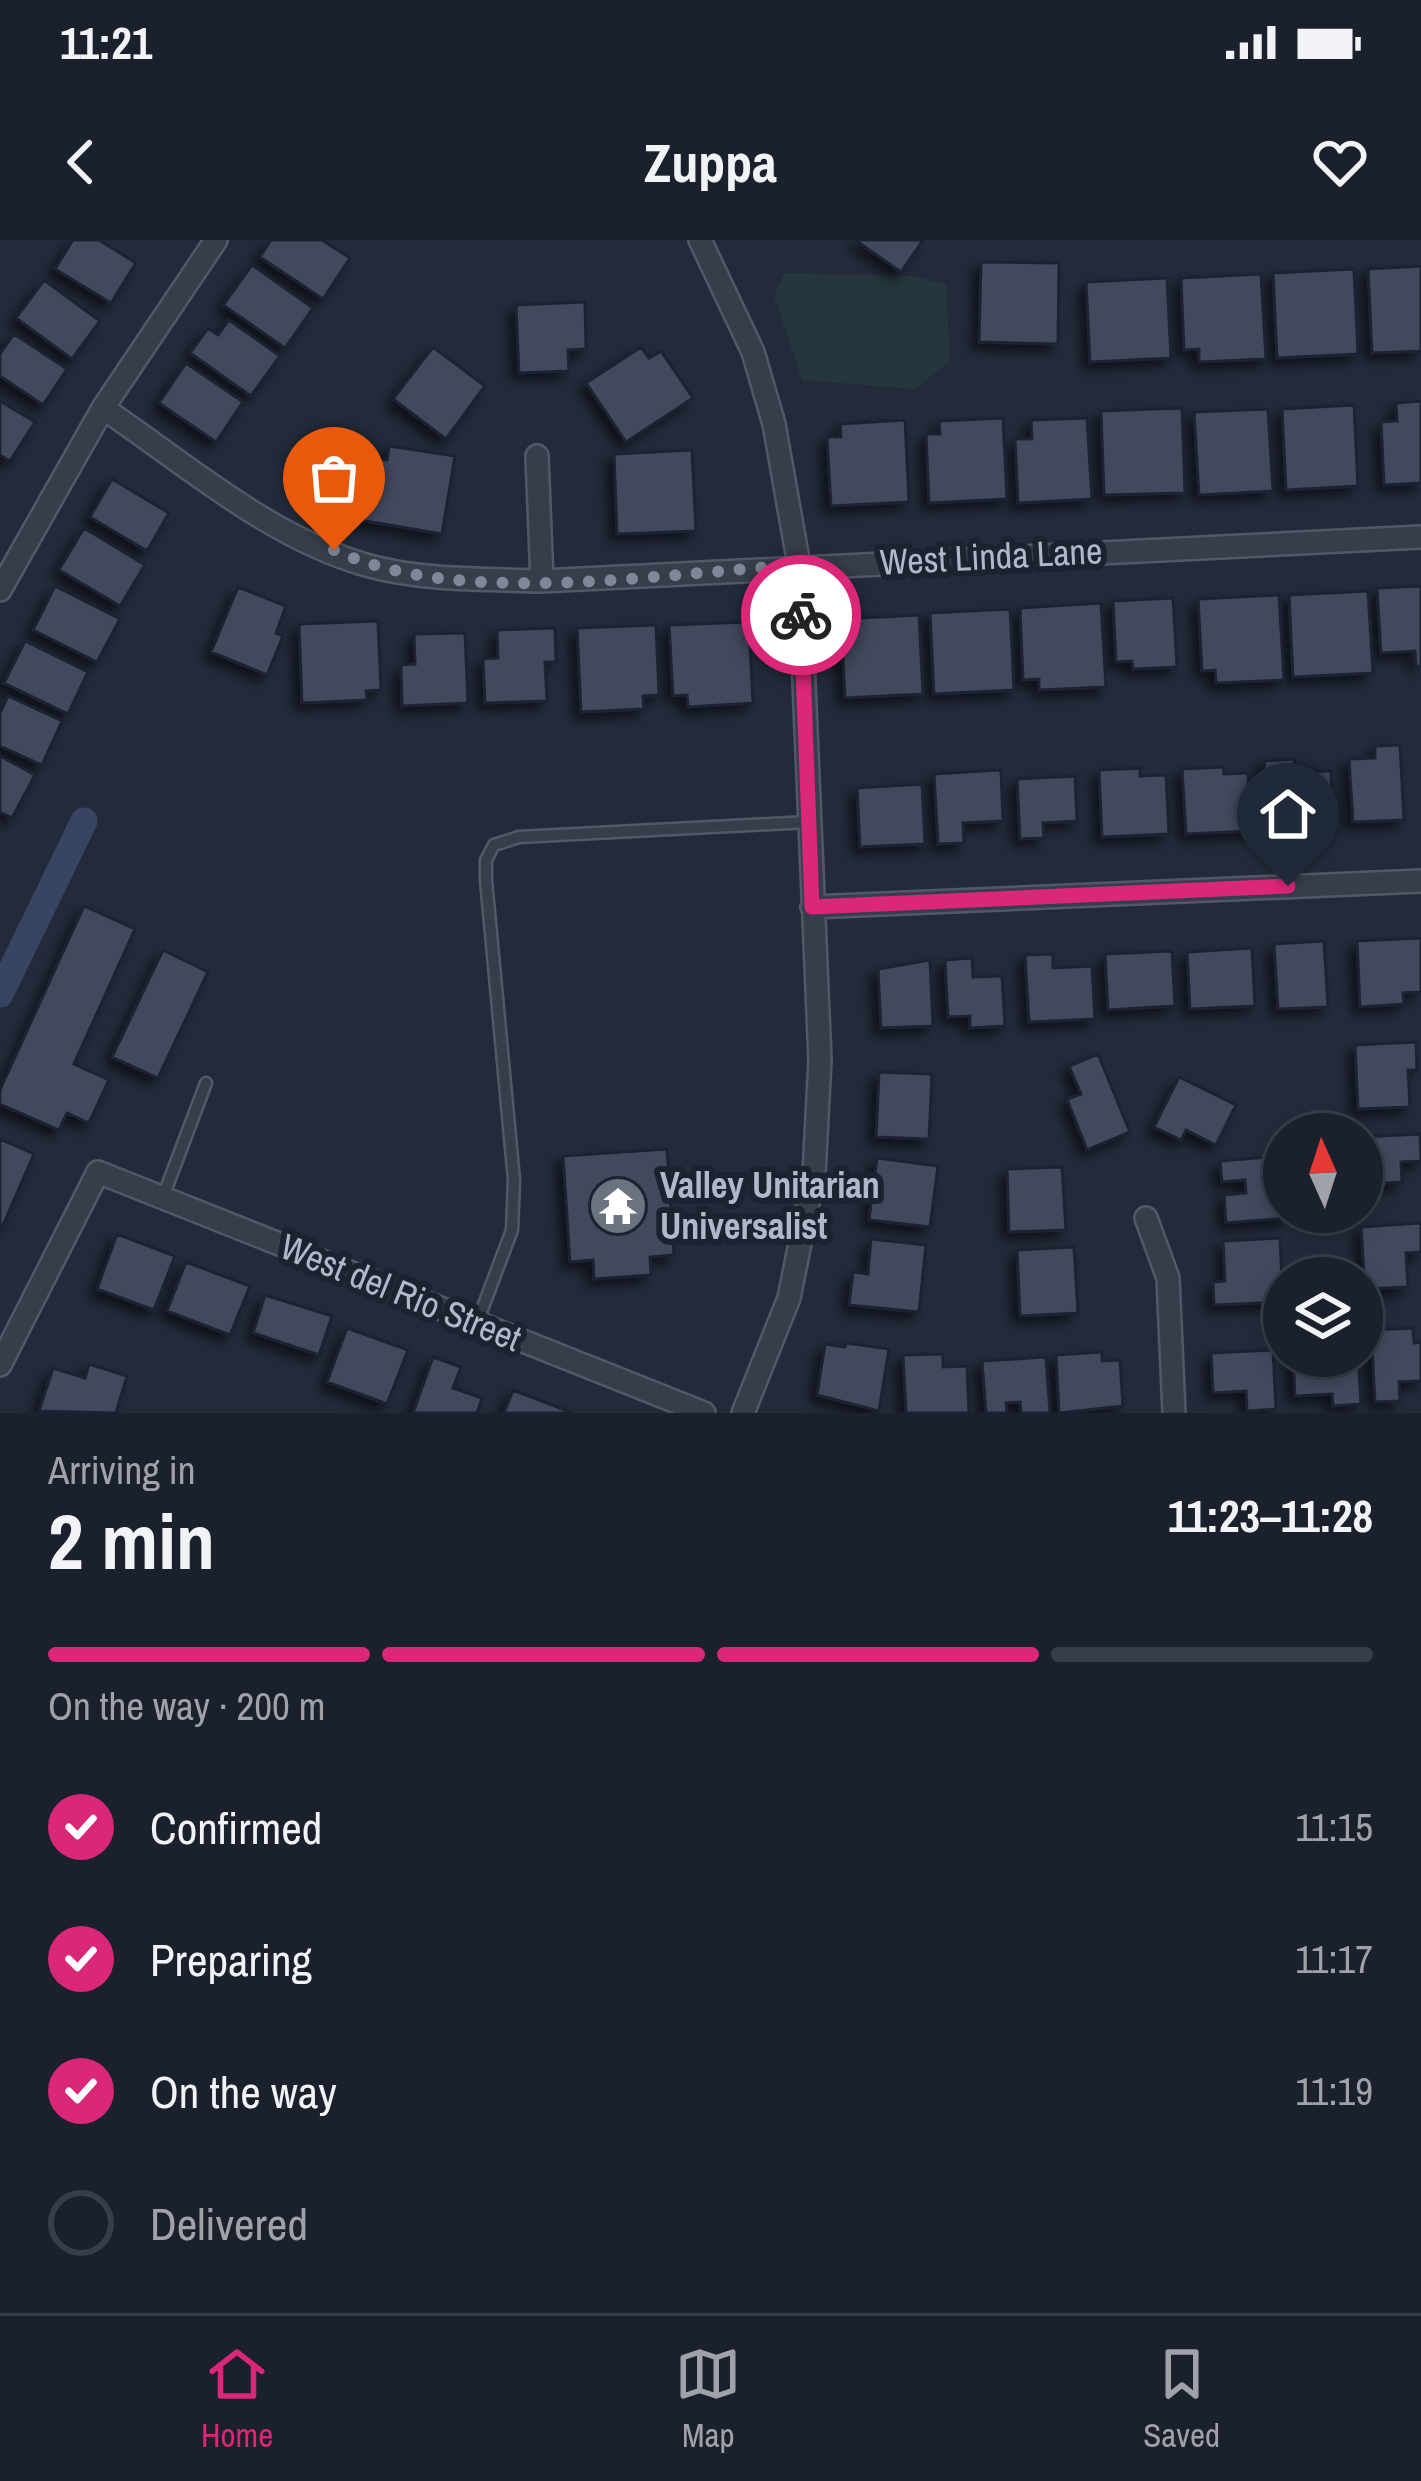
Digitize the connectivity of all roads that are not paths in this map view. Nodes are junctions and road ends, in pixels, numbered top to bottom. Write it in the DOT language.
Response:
graph roads {
  1 [pos="216,240"];
  2 [pos="700,240"];
  3 [pos="103,409"];
  4 [pos="537,456"];
  5 [pos="1421,537"];
  6 [pos="799,565"];
  7 [pos="542,580"];
  8 [pos="2,581"];
  9 [pos="808,822"];
  10 [pos="1421,881"];
  11 [pos="812,907"];
  12 [pos="206,1083"];
  13 [pos="163,1197"];
  14 [pos="1146,1218"];
  15 [pos="477,1323"];
  16 [pos="0,1365"];
  17 [pos="704,1413"];
  18 [pos="743,1413"];
  19 [pos="1174,1413"];
  1 -- 3 [label="street"];
  2 -- 6 [label="street"];
  3 -- 7 [label="street, West Linda Lane"];
  3 -- 8 [label="street"];
  4 -- 7 [label="street"];
  5 -- 6 [label="street, West Linda Lane"];
  6 -- 7 [label="street, West Linda Lane"];
  6 -- 9 [label="street"];
  9 -- 11 [label="street"];
  9 -- 15 [label="lane"];
  10 -- 11 [label="street"];
  11 -- 18 [label="street"];
  12 -- 13 [label="lane"];
  13 -- 15 [label="street, West del Rio Street"];
  13 -- 16 [label="street, West del Rio Street"];
  14 -- 19 [label="street"];
  15 -- 17 [label="street, West del Rio Street"];
}
